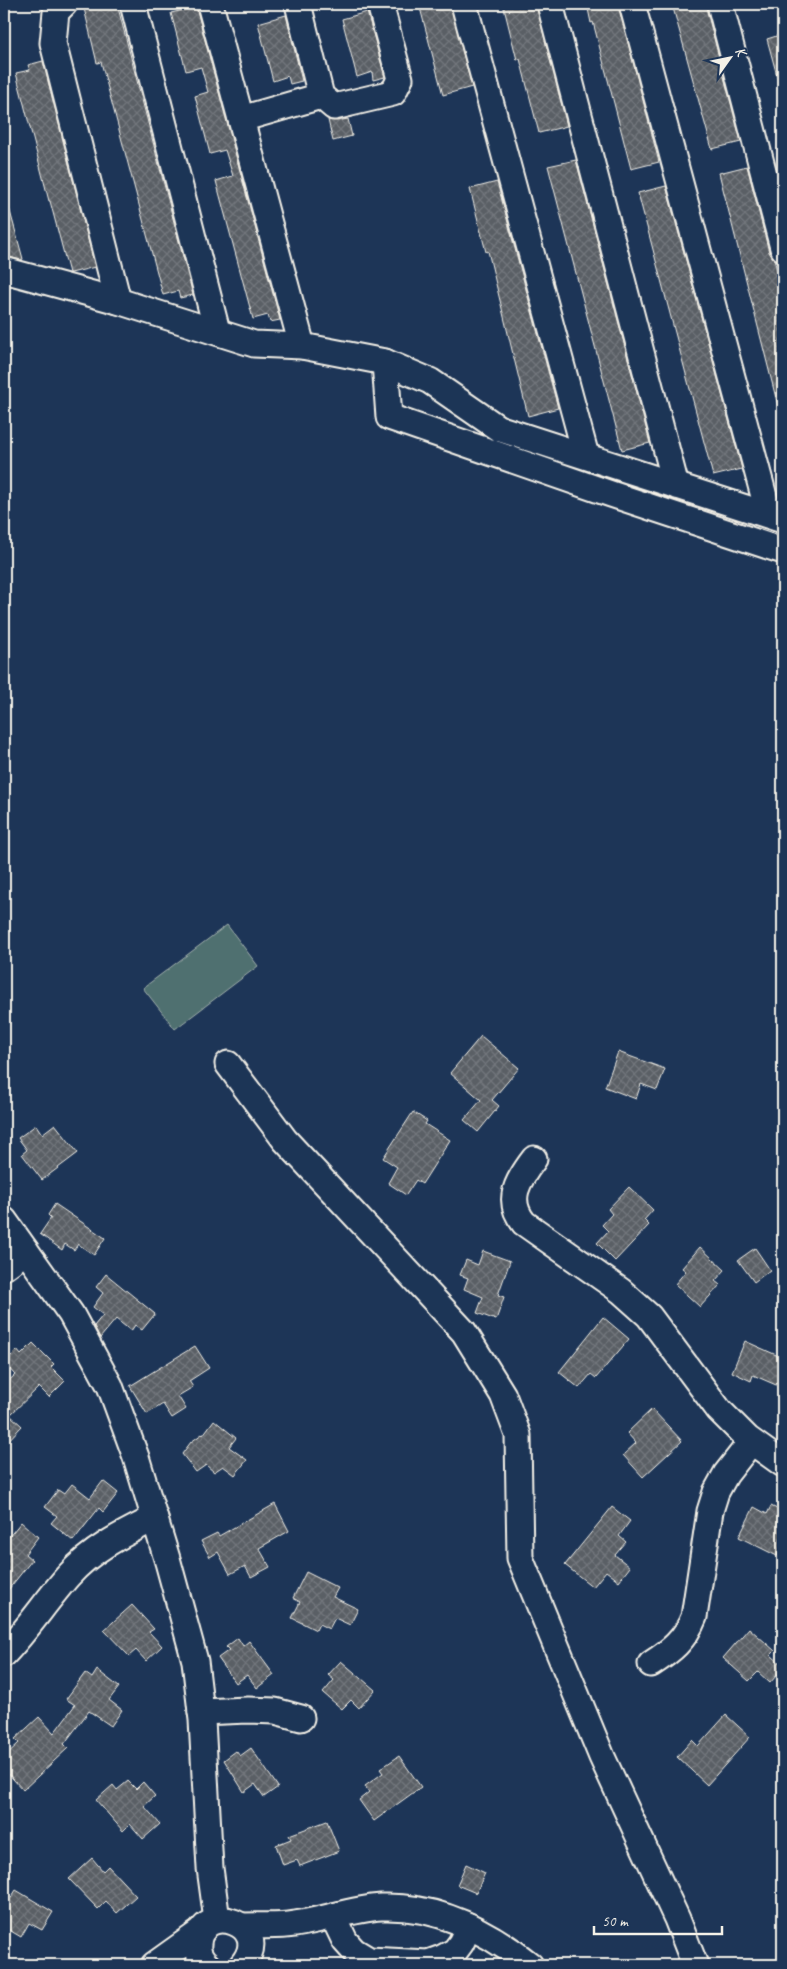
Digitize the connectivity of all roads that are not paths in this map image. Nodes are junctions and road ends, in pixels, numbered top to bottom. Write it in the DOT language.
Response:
graph roads {
  1 [pos="64,4"];
  2 [pos="133,4"];
  3 [pos="210,4"];
  4 [pos="298,4"];
  5 [pos="380,4"];
  6 [pos="464,4"];
  7 [pos="550,4"];
  8 [pos="632,4"];
  9 [pos="720,4"];
  10 [pos="320,96"];
  11 [pos="241,119"];
  12 [pos="783,248"];
  13 [pos="4,270"];
  14 [pos="118,302"];
  15 [pos="217,331"];
  16 [pos="302,346"];
  17 [pos="385,362"];
  18 [pos="586,456"];
  19 [pos="676,486"];
  20 [pos="776,518"];
  21 [pos="783,551"];
  22 [pos="228,1064"];
  23 [pos="534,1159"];
  24 [pos="4,1220"];
  25 [pos="26,1251"];
  26 [pos="4,1267"];
  27 [pos="751,1442"];
  28 [pos="783,1464"];
  29 [pos="155,1518"];
  30 [pos="4,1654"];
  31 [pos="651,1664"];
  32 [pos="202,1712"];
  33 [pos="301,1718"];
  34 [pos="333,1916"];
  35 [pos="210,1925"];
  36 [pos="294,1925"];
  37 [pos="242,1926"];
  38 [pos="470,1926"];
  39 [pos="246,1957"];
  40 [pos="154,1965"];
  41 [pos="206,1965"];
  42 [pos="530,1965"];
  43 [pos="695,1965"];
  1 -- 14 [label="street"];
  2 -- 15 [label="street"];
  3 -- 11 [label="street"];
  4 -- 10 [label="street"];
  5 -- 10 [label="street"];
  6 -- 18 [label="street"];
  7 -- 19 [label="street"];
  8 -- 20 [label="street"];
  9 -- 12 [label="street"];
  10 -- 11 [label="street"];
  11 -- 16 [label="street"];
  13 -- 14 [label="street"];
  14 -- 15 [label="street"];
  15 -- 16 [label="street"];
  16 -- 17 [label="street"];
  17 -- 18 [label="street"];
  17 -- 21 [label="street"];
  18 -- 19 [label="street"];
  19 -- 20 [label="street"];
  22 -- 43 [label="street"];
  23 -- 27 [label="street"];
  24 -- 25 [label="street"];
  25 -- 26 [label="street"];
  25 -- 29 [label="street"];
  27 -- 28 [label="street"];
  27 -- 31 [label="street"];
  29 -- 30 [label="street"];
  29 -- 32 [label="street"];
  32 -- 33 [label="street"];
  32 -- 35 [label="street"];
  34 -- 36 [label="street"];
  34 -- 38 [label="street"];
  34 -- 38 [label="street"];
  35 -- 37 [label="street"];
  35 -- 40 [label="street"];
  35 -- 41 [label="street"];
  36 -- 37 [label="street"];
  36 -- 39 [label="street"];
  37 -- 39 [label="street"];
  38 -- 42 [label="street"];
}
